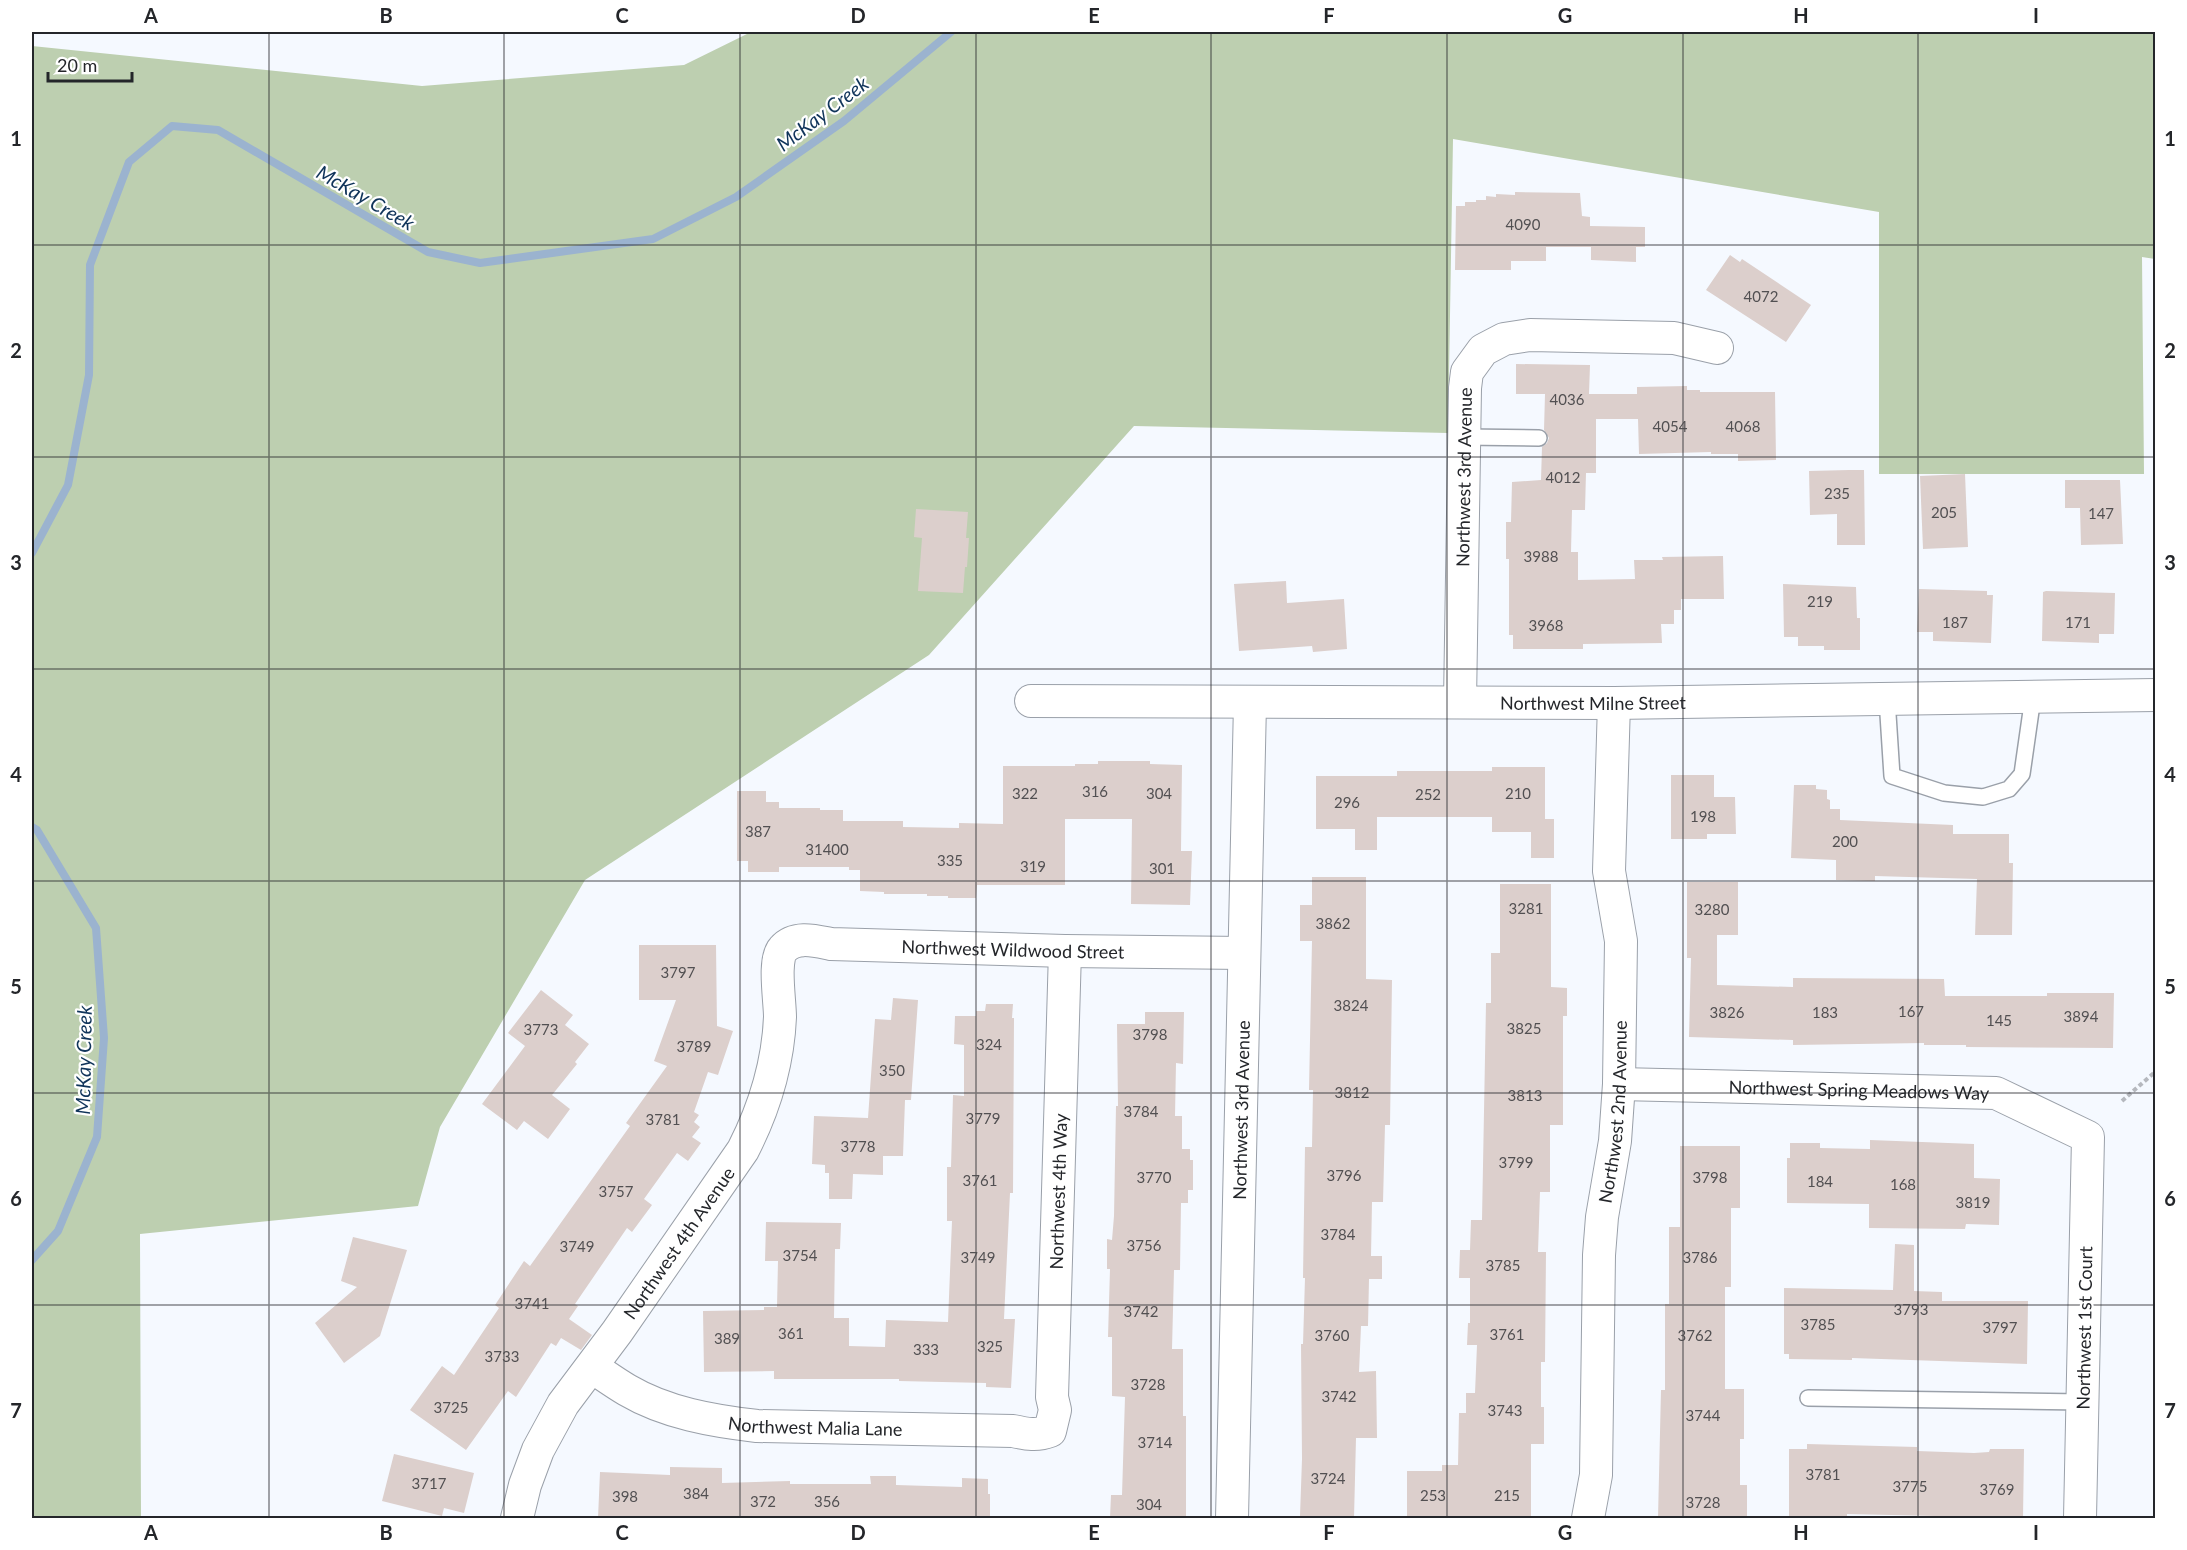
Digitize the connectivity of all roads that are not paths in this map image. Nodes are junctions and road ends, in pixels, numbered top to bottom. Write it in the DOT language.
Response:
graph roads {
  1 [pos="1717,348"];
  2 [pos="1464,437"];
  3 [pos="1539,438"];
  4 [pos="2156,695"];
  5 [pos="2033,697"];
  6 [pos="1887,699"];
  7 [pos="1030,701"];
  8 [pos="1460,702"];
  9 [pos="1250,703"];
  10 [pos="1614,703"];
  11 [pos="784,948"];
  12 [pos="1065,951"];
  13 [pos="1244,953"];
  14 [pos="1619,1084"];
  15 [pos="2088,1137"];
  16 [pos="592,1367"];
  17 [pos="1808,1398"];
  18 [pos="2082,1402"];
  19 [pos="1050,1431"];
  20 [pos="518,1518"];
  21 [pos="1233,1518"];
  22 [pos="1588,1518"];
  23 [pos="2080,1518"];
  1 -- 2 [label="street, Northwest 3rd Avenue"];
  2 -- 3 [label="lane"];
  2 -- 8 [label="street, Northwest 3rd Avenue"];
  4 -- 5 [label="street, Northwest Milne Street"];
  5 -- 6 [label="street, Northwest Milne Street"];
  5 -- 6 [label="lane"];
  6 -- 10 [label="street, Northwest Milne Street"];
  7 -- 9 [label="street, Northwest Milne Street"];
  8 -- 9 [label="street, Northwest Milne Street"];
  8 -- 10 [label="street, Northwest Milne Street"];
  9 -- 13 [label="street, Northwest 3rd Avenue"];
  10 -- 14 [label="street, Northwest 2nd Avenue"];
  11 -- 12 [label="street, Northwest Wildwood Street"];
  11 -- 16 [label="street, Northwest 4th Avenue"];
  12 -- 13 [label="street, Northwest Wildwood Street"];
  12 -- 19 [label="street, Northwest 4th Way"];
  13 -- 21 [label="street, Northwest 3rd Avenue"];
  14 -- 15 [label="street, Northwest Spring Meadows Way"];
  14 -- 22 [label="street, Northwest 2nd Avenue"];
  15 -- 18 [label="street, Northwest 1st Court"];
  16 -- 19 [label="street, Northwest Malia Lane"];
  16 -- 20 [label="street, Northwest 4th Avenue"];
  17 -- 18 [label="lane"];
  18 -- 23 [label="street, Northwest 1st Court"];
}
